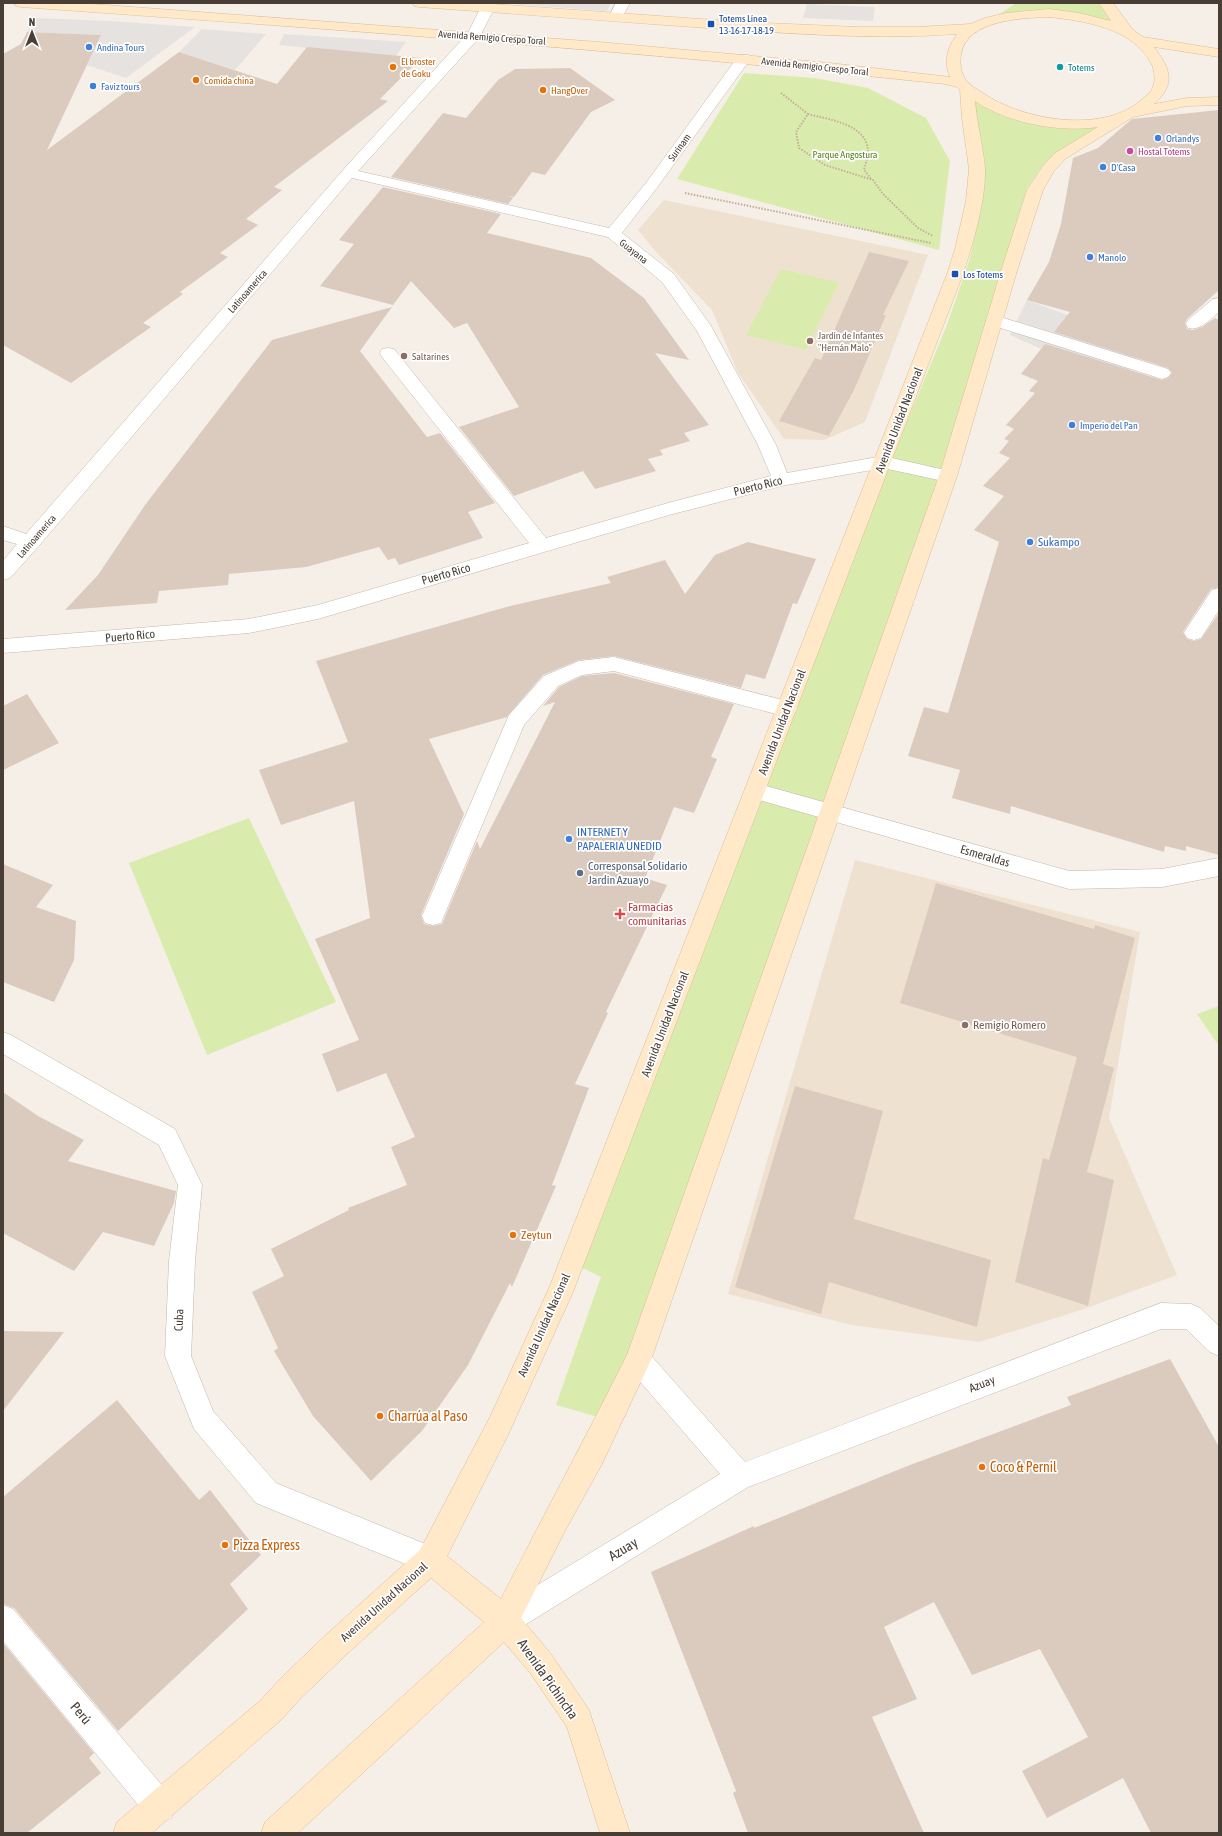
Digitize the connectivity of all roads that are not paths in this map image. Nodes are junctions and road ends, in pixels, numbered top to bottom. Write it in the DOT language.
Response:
graph roads {
  1 [pos="21,3"];
  2 [pos="426,3"];
  3 [pos="623,3"];
  4 [pos="1020,3"];
  5 [pos="1106,3"];
  6 [pos="488,7"];
  7 [pos="616,16"];
  8 [pos="996,19"];
  9 [pos="975,28"];
  10 [pos="474,35"];
  11 [pos="1133,37"];
  12 [pos="1219,53"];
  13 [pos="744,58"];
  14 [pos="964,86"];
  15 [pos="1219,100"];
  16 [pos="1132,113"];
  17 [pos="348,173"];
  18 [pos="613,234"];
  19 [pos="1219,302"];
  20 [pos="994,320"];
  21 [pos="1194,324"];
  22 [pos="388,353"];
  23 [pos="1162,373"];
  24 [pos="883,462"];
  25 [pos="948,476"];
  26 [pos="781,480"];
  27 [pos="3,533"];
  28 [pos="31,542"];
  29 [pos="542,546"];
  30 [pos="3,574"];
  31 [pos="1219,594"];
  32 [pos="1194,633"];
  33 [pos="3,646"];
  34 [pos="787,709"];
  35 [pos="756,791"];
  36 [pos="831,812"];
  37 [pos="1219,867"];
  38 [pos="433,916"];
  39 [pos="3,1042"];
  40 [pos="1219,1343"];
  41 [pos="638,1360"];
  42 [pos="740,1477"];
  43 [pos="430,1560"];
  44 [pos="3,1619"];
  45 [pos="505,1620"];
  46 [pos="160,1807"];
  47 [pos="128,1833"];
  48 [pos="276,1833"];
  49 [pos="615,1833"];
  1 -- 10 [label="main road, Avenida Remigio Crespo Toral"];
  2 -- 6 [label="main road"];
  3 -- 7 [label="street"];
  4 -- 8 [label="main road"];
  5 -- 11 [label="main road"];
  6 -- 7 [label="main road"];
  6 -- 10 [label="street, Latinoamerica"];
  7 -- 9 [label="main road"];
  8 -- 9 [label="main road"];
  8 -- 11 [label="main road"];
  9 -- 14 [label="main road"];
  10 -- 13 [label="main road, Avenida Remigio Crespo Toral"];
  10 -- 17 [label="street, Latinoamerica"];
  11 -- 12 [label="main road"];
  11 -- 16 [label="main road"];
  13 -- 14 [label="main road, Avenida Remigio Crespo Toral"];
  13 -- 18 [label="street, Surinam"];
  14 -- 16 [label="main road"];
  14 -- 24 [label="main road, Avenida Unidad Nacional"];
  15 -- 16 [label="main road"];
  16 -- 20 [label="main road"];
  17 -- 18 [label="street, Guayana"];
  17 -- 28 [label="street, Latinoamerica"];
  18 -- 26 [label="street, Guayana"];
  19 -- 21 [label="street"];
  20 -- 23 [label="street"];
  20 -- 25 [label="main road"];
  22 -- 29 [label="street"];
  24 -- 25 [label="street"];
  24 -- 26 [label="street, Puerto Rico"];
  24 -- 34 [label="main road, Avenida Unidad Nacional"];
  25 -- 36 [label="main road"];
  26 -- 29 [label="street, Puerto Rico"];
  27 -- 28 [label="street"];
  28 -- 30 [label="street, Latinoamerica"];
  29 -- 33 [label="street, Puerto Rico"];
  31 -- 32 [label="street"];
  34 -- 35 [label="main road, Avenida Unidad Nacional"];
  34 -- 38 [label="street"];
  35 -- 36 [label="street, Esmeraldas"];
  35 -- 43 [label="main road, Avenida Unidad Nacional"];
  36 -- 37 [label="street, Esmeraldas"];
  36 -- 41 [label="main road"];
  39 -- 43 [label="street, Cuba"];
  40 -- 42 [label="street, Azuay"];
  41 -- 42 [label="street"];
  41 -- 45 [label="main road"];
  42 -- 45 [label="street, Azuay"];
  43 -- 45 [label="main road, Avenida Pichincha"];
  43 -- 46 [label="main road, Avenida Unidad Nacional"];
  44 -- 46 [label="street, Perú"];
  45 -- 48 [label="main road"];
  45 -- 49 [label="main road, Avenida Pichincha"];
  46 -- 47 [label="main road, Avenida Unidad Nacional"];
}
